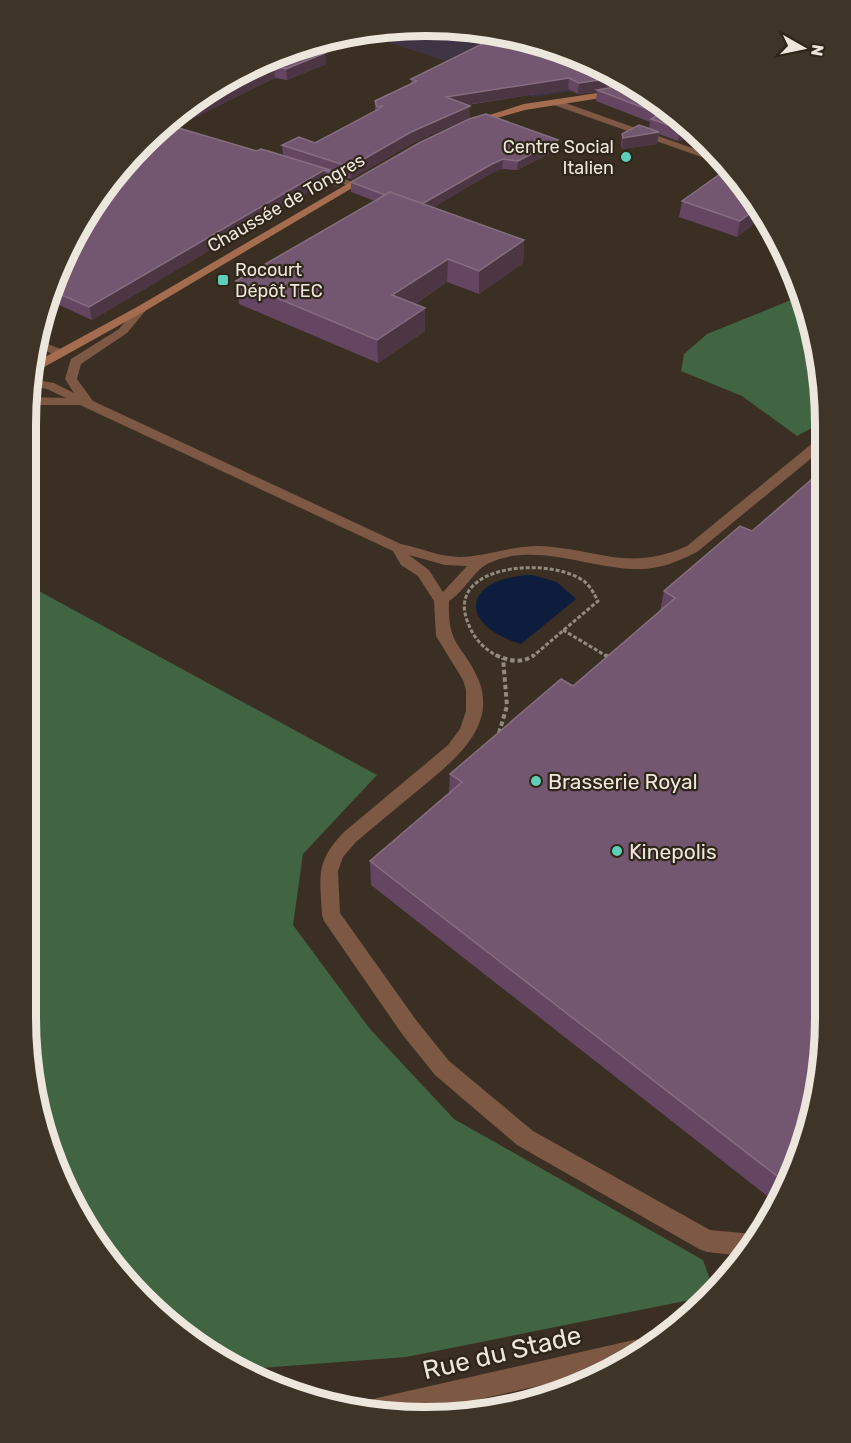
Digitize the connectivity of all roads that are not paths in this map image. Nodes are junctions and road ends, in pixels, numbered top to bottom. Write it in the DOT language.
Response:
graph roads {
  1 [pos="626,92"];
  2 [pos="554,102"];
  3 [pos="455,129"];
  4 [pos="707,156"];
  5 [pos="380,169"];
  6 [pos="311,171"];
  7 [pos="353,184"];
  8 [pos="141,309"];
  9 [pos="44,347"];
  10 [pos="58,353"];
  11 [pos="41,363"];
  12 [pos="38,384"];
  13 [pos="37,401"];
  14 [pos="90,405"];
  15 [pos="815,448"];
  16 [pos="398,548"];
  17 [pos="483,560"];
  18 [pos="442,599"];
  19 [pos="742,1244"];
  20 [pos="620,1355"];
  21 [pos="396,1406"];
  1 -- 2 [label="main road"];
  2 -- 3 [label="main road"];
  2 -- 4 [label="street"];
  5 -- 7 [label="main road, Chaussée de Tongres"];
  6 -- 7 [label="street"];
  7 -- 8 [label="main road, Chaussée de Tongres"];
  8 -- 10 [label="main road, Chaussée de Tongres"];
  8 -- 14 [label="street"];
  9 -- 10 [label="street"];
  10 -- 11 [label="main road, Chaussée de Tongres"];
  12 -- 14 [label="street"];
  13 -- 14 [label="street"];
  14 -- 16 [label="street"];
  15 -- 17 [label="street"];
  16 -- 17 [label="street"];
  16 -- 18 [label="street"];
  17 -- 18 [label="street"];
  18 -- 19 [label="street"];
  20 -- 21 [label="street, Rue du Stade"];
}
